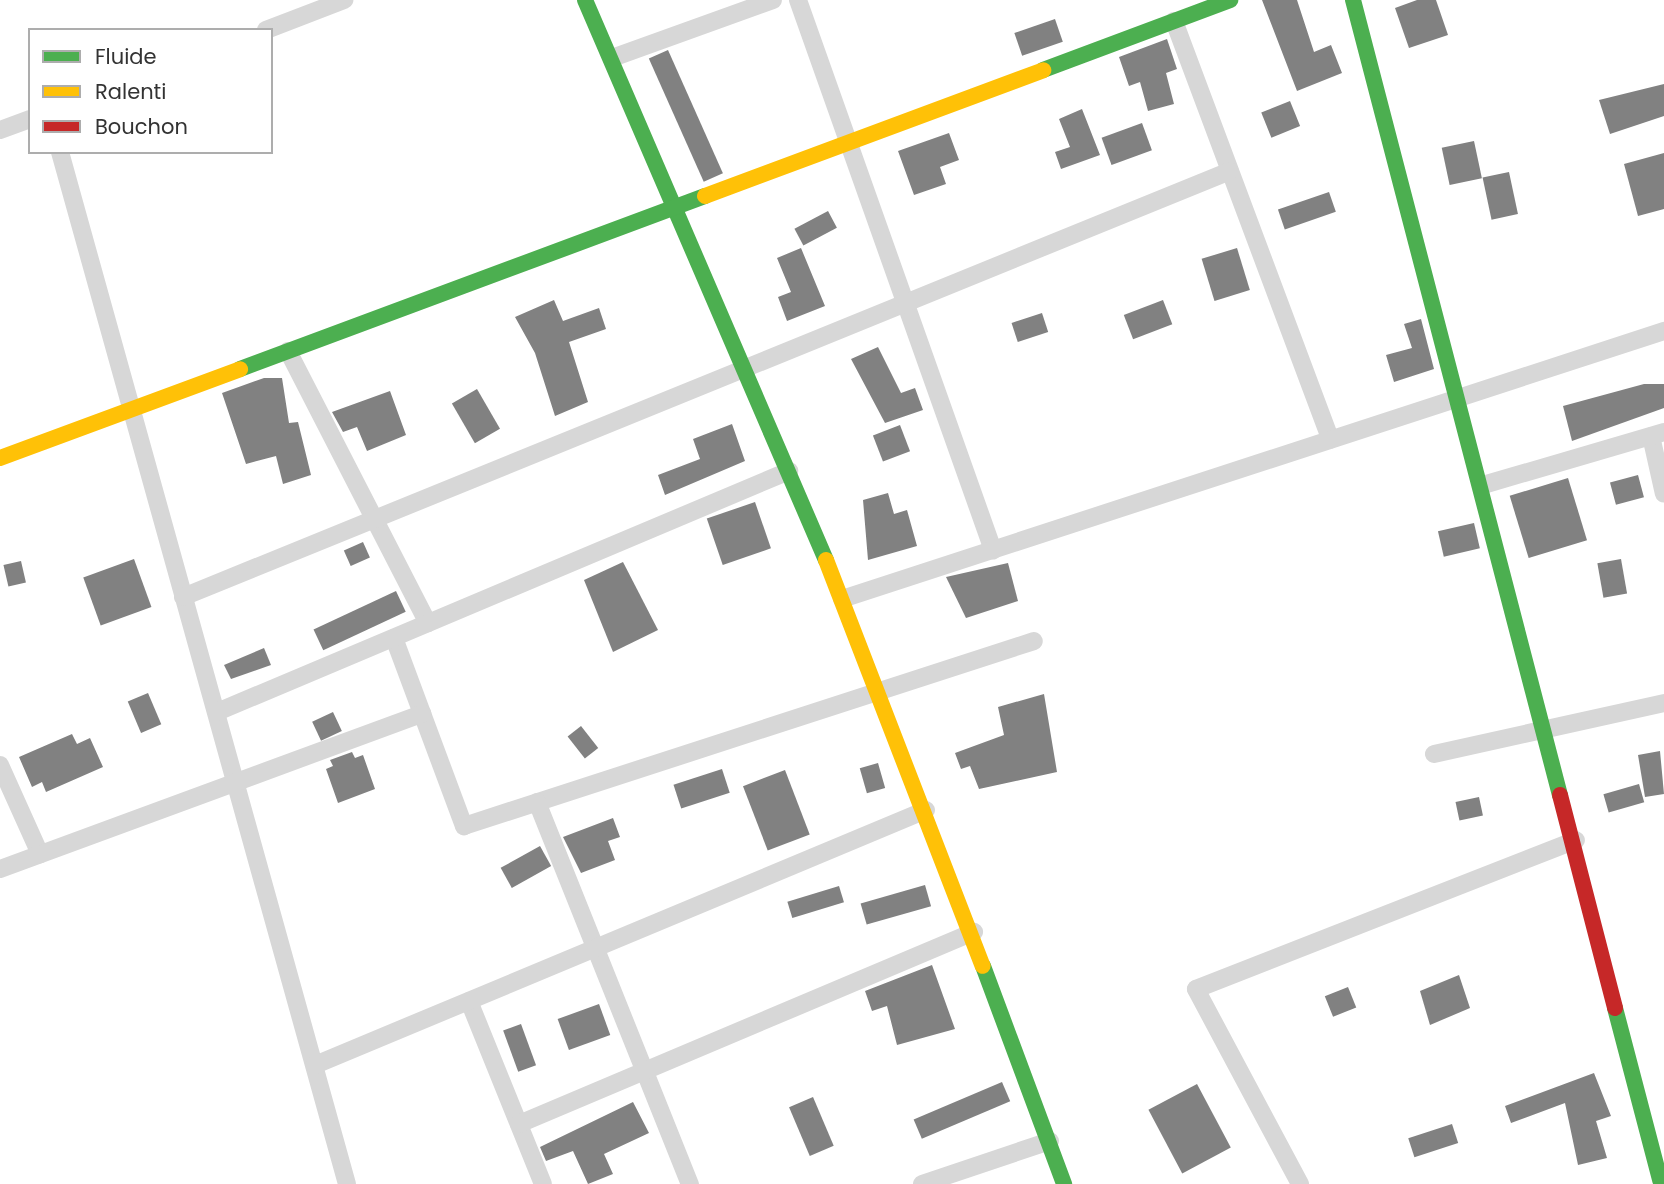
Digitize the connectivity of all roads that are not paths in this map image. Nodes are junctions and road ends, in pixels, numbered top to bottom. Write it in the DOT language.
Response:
graph roads {
  1 [pos="344,0"];
  2 [pos="585,0"];
  3 [pos="773,0"];
  4 [pos="798,0"];
  5 [pos="1230,0"];
  6 [pos="1353,0"];
  7 [pos="1174,21"];
  8 [pos="271,28"];
  9 [pos="612,58"];
  10 [pos="28,121"];
  11 [pos="0,130"];
  12 [pos="849,143"];
  13 [pos="61,154"];
  14 [pos="1230,171"];
  15 [pos="679,207"];
  16 [pos="906,303"];
  17 [pos="1664,331"];
  18 [pos="288,351"];
  19 [pos="746,368"];
  20 [pos="1460,398"];
  21 [pos="126,407"];
  22 [pos="1657,434"];
  23 [pos="1331,440"];
  24 [pos="0,458"];
  25 [pos="789,471"];
  26 [pos="1483,485"];
  27 [pos="1664,494"];
  28 [pos="375,520"];
  29 [pos="993,550"];
  30 [pos="183,597"];
  31 [pos="842,599"];
  32 [pos="428,623"];
  33 [pos="394,638"];
  34 [pos="1034,641"];
  35 [pos="881,691"];
  36 [pos="1664,703"];
  37 [pos="217,712"];
  38 [pos="422,714"];
  39 [pos="1546,729"];
  40 [pos="1434,754"];
  41 [pos="0,765"];
  42 [pos="238,781"];
  43 [pos="537,802"];
  44 [pos="926,810"];
  45 [pos="1576,841"];
  46 [pos="40,854"];
  47 [pos="0,869"];
  48 [pos="974,932"];
  49 [pos="593,949"];
  50 [pos="469,1001"];
  51 [pos="315,1065"];
  52 [pos="644,1073"];
  53 [pos="519,1124"];
  54 [pos="1049,1141"];
  55 [pos="1657,1181"];
  56 [pos="347,1184"];
  57 [pos="543,1184"];
  58 [pos="690,1184"];
  59 [pos="922,1184"];
  60 [pos="1064,1184"];
  61 [pos="1300,1184"];
  1 -- 8 [label="street"];
  2 -- 9 [label="street"];
  3 -- 9 [label="street"];
  4 -- 12 [label="street"];
  5 -- 7 [label="street"];
  6 -- 20 [label="street"];
  7 -- 12 [label="street"];
  7 -- 14 [label="street"];
  9 -- 15 [label="street"];
  10 -- 11 [label="street"];
  12 -- 15 [label="street"];
  12 -- 16 [label="street"];
  13 -- 21 [label="street"];
  14 -- 16 [label="street"];
  14 -- 23 [label="street"];
  15 -- 18 [label="street"];
  15 -- 19 [label="street"];
  16 -- 19 [label="street"];
  16 -- 29 [label="street"];
  17 -- 20 [label="street"];
  18 -- 21 [label="street"];
  18 -- 28 [label="street"];
  19 -- 25 [label="street"];
  19 -- 28 [label="street"];
  20 -- 23 [label="street"];
  20 -- 26 [label="street"];
  21 -- 24 [label="street"];
  21 -- 30 [label="street"];
  22 -- 26 [label="street"];
  22 -- 27 [label="street"];
  23 -- 29 [label="street"];
  25 -- 31 [label="street"];
  25 -- 32 [label="street"];
  26 -- 39 [label="street"];
  28 -- 30 [label="street"];
  28 -- 32 [label="street"];
  29 -- 31 [label="street"];
  30 -- 37 [label="street"];
  31 -- 35 [label="street"];
  32 -- 33 [label="street"];
  33 -- 37 [label="street"];
  33 -- 38 [label="street"];
  34 -- 35 [label="street"];
  35 -- 43 [label="street"];
  35 -- 44 [label="street"];
  36 -- 39 [label="street"];
  37 -- 42 [label="street"];
  38 -- 42 [label="street"];
  38 -- 43 [label="street"];
  39 -- 40 [label="street"];
  39 -- 45 [label="street"];
  41 -- 46 [label="street"];
  42 -- 46 [label="street"];
  42 -- 51 [label="street"];
  43 -- 49 [label="street"];
  44 -- 48 [label="street"];
  44 -- 49 [label="street"];
  45 -- 55 [label="street"];
  45 -- 61 [label="street"];
  46 -- 47 [label="street"];
  48 -- 52 [label="street"];
  48 -- 54 [label="street"];
  49 -- 50 [label="street"];
  49 -- 52 [label="street"];
  50 -- 51 [label="street"];
  50 -- 53 [label="street"];
  51 -- 56 [label="street"];
  52 -- 53 [label="street"];
  52 -- 58 [label="street"];
  53 -- 57 [label="street"];
  54 -- 59 [label="street"];
  54 -- 60 [label="street"];
}
